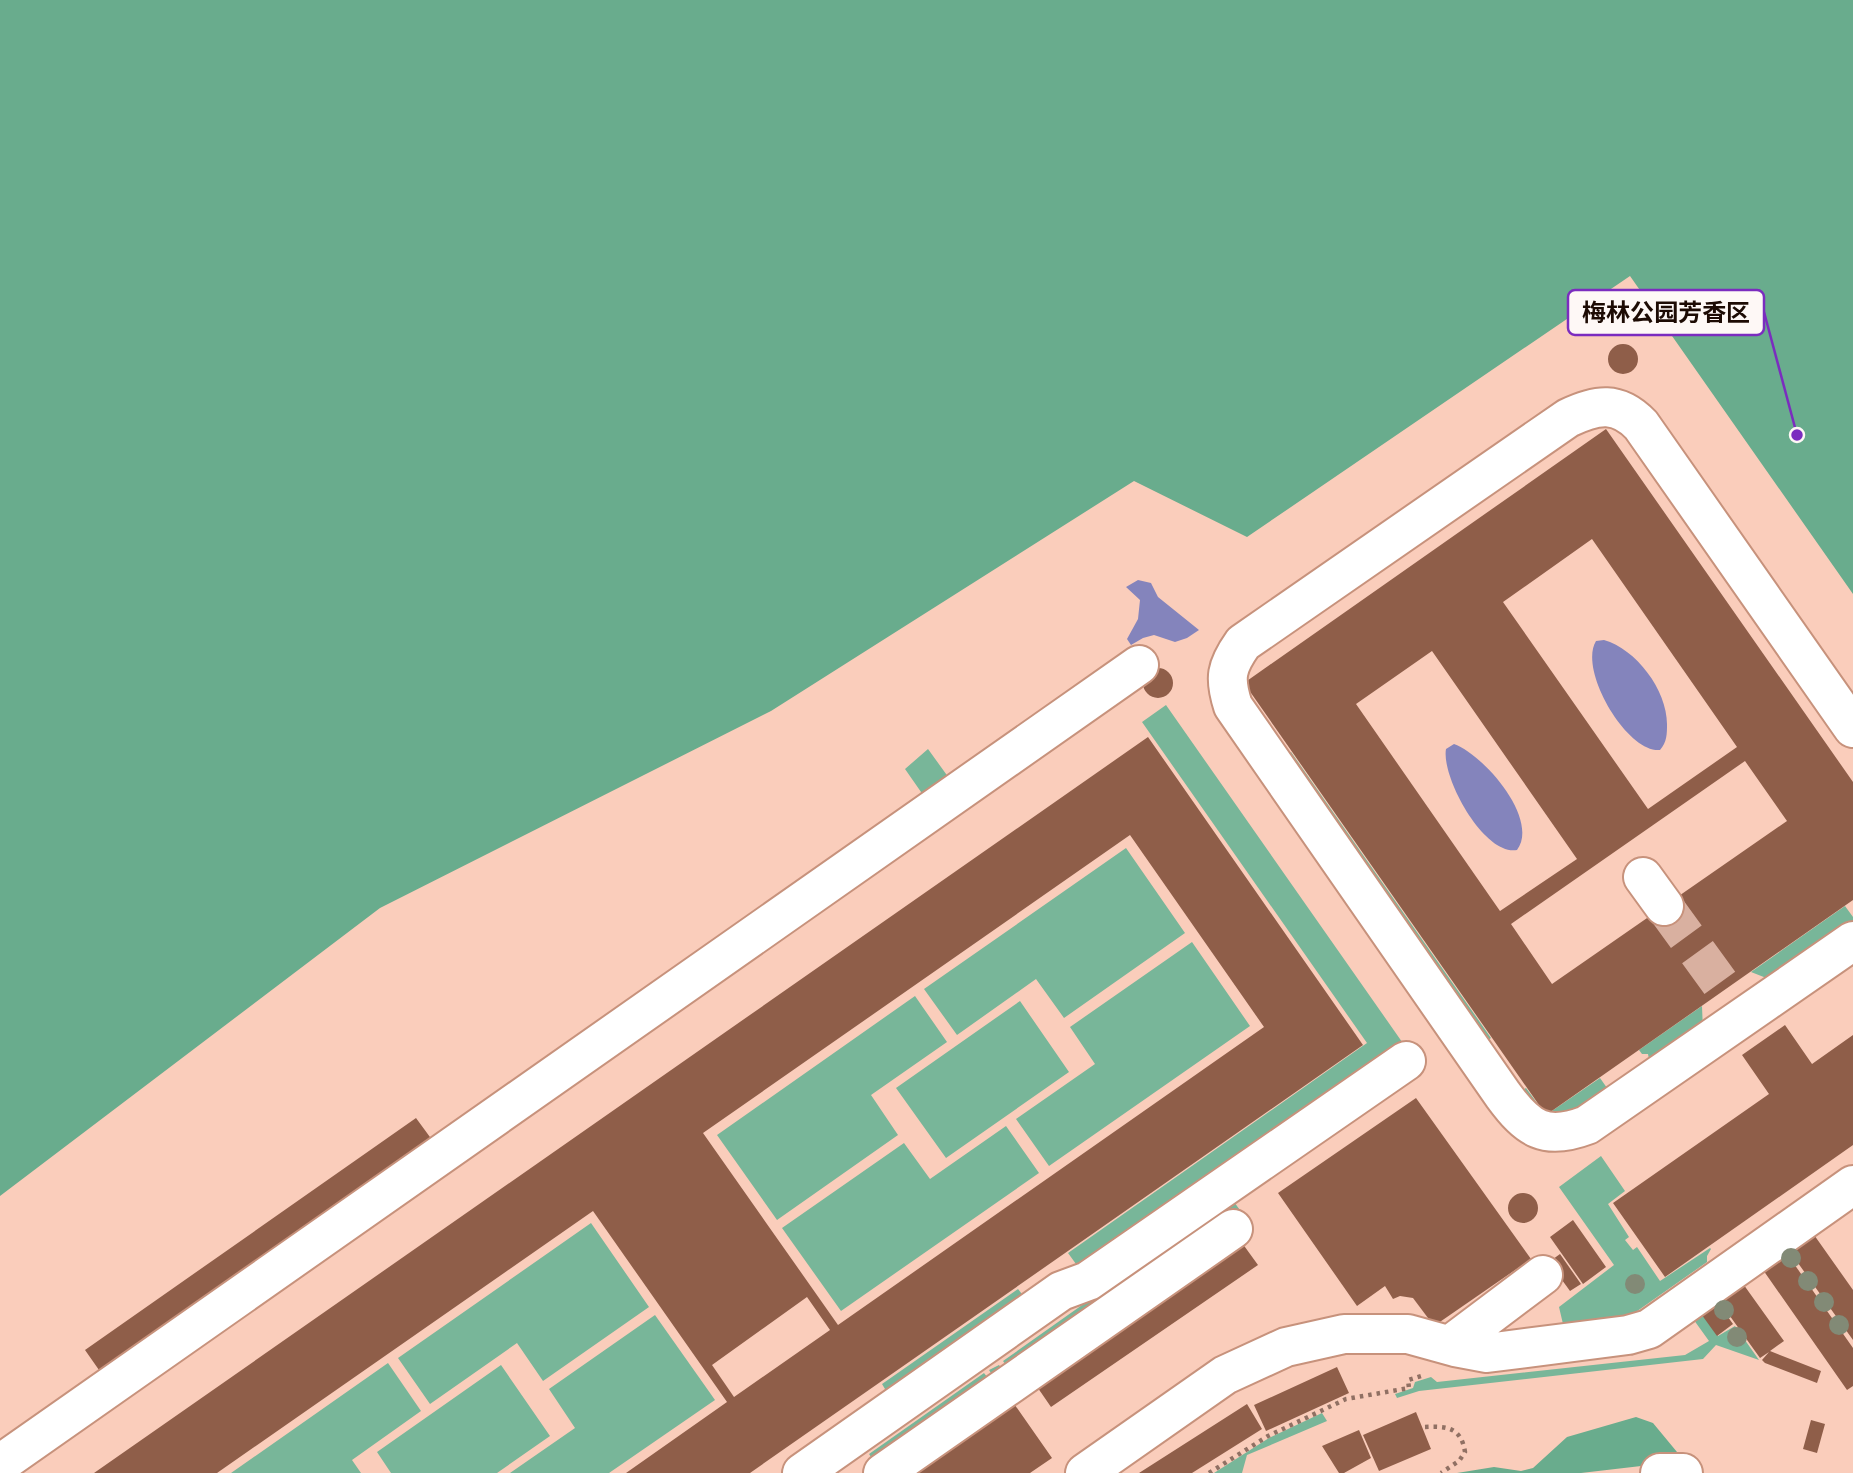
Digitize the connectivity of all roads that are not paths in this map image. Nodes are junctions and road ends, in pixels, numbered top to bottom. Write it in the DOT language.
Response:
graph roads {
  1 [pos="1139,665"];
  2 [pos="1853,728"];
  3 [pos="1853,941"];
  4 [pos="1406,1061"];
  5 [pos="1853,1185"];
  6 [pos="1233,1229"];
  7 [pos="1543,1275"];
  8 [pos="1450,1345"];
  9 [pos="0,1464"];
  10 [pos="866,1469"];
  11 [pos="802,1473"];
  12 [pos="1084,1473"];
  13 [pos="1660,1473"];
  14 [pos="1683,1473"];
  1 -- 9 [label="street"];
  2 -- 3 [label="street"];
  4 -- 11 [label="street"];
  5 -- 8 [label="street"];
  6 -- 10 [label="street"];
  7 -- 8 [label="street"];
  8 -- 12 [label="street"];
  13 -- 14 [label="street"];
}
